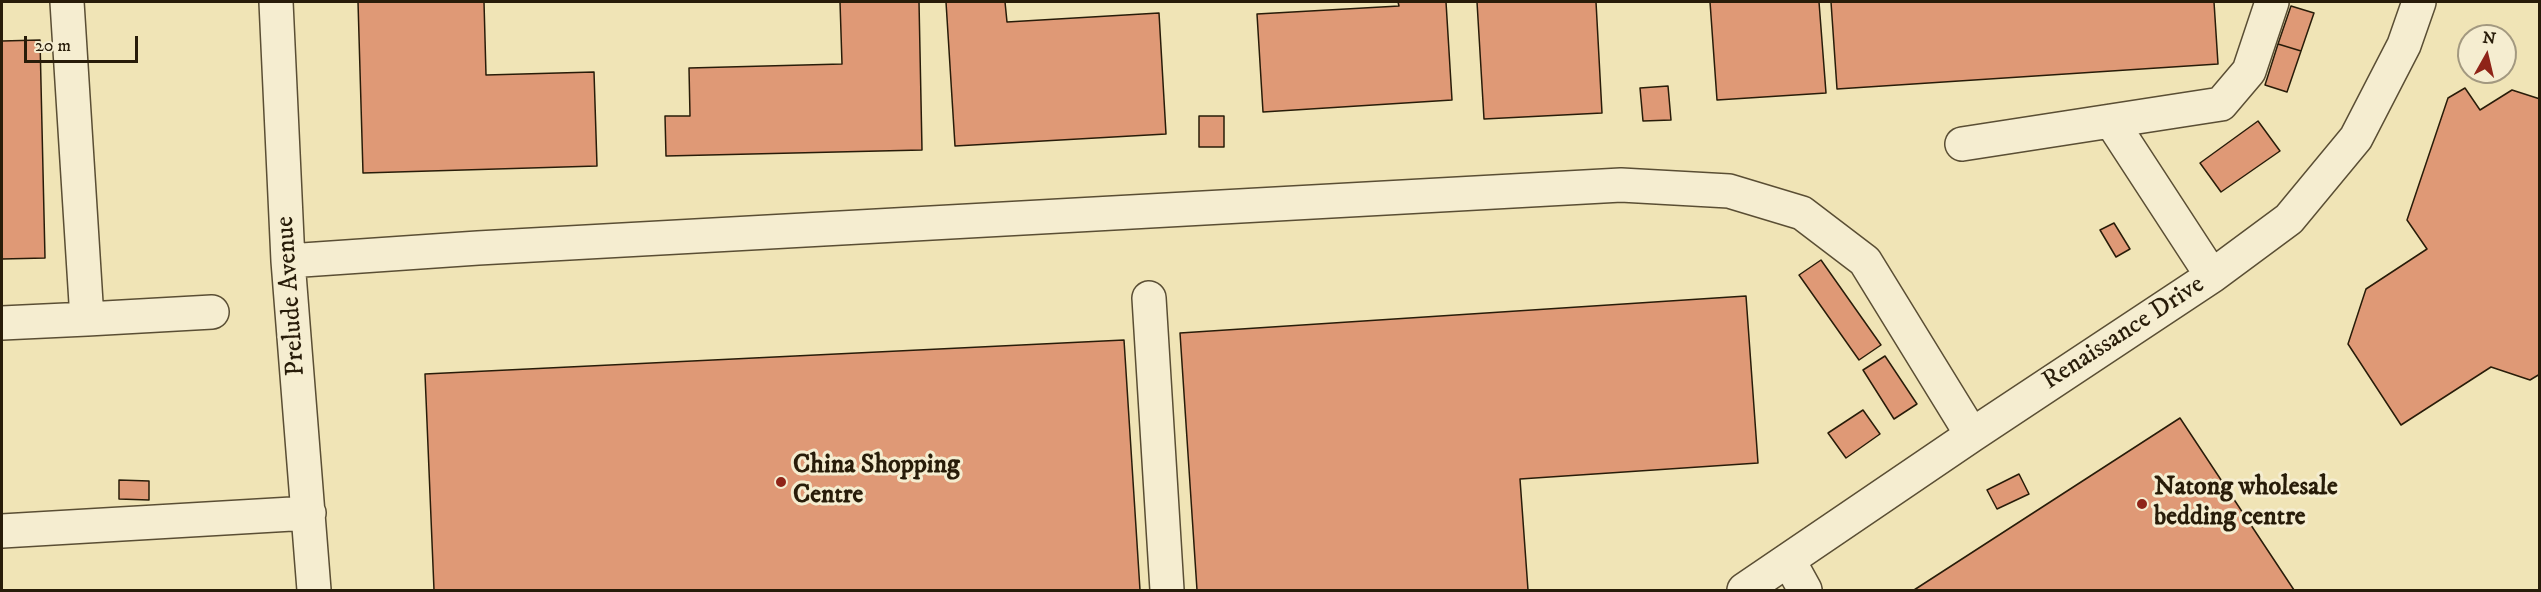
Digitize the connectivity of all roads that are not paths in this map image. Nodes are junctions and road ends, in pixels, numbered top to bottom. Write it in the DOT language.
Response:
graph roads {
  1 [pos="67,2"];
  2 [pos="276,2"];
  3 [pos="2272,2"];
  4 [pos="2420,2"];
  5 [pos="2111,121"];
  6 [pos="1962,144"];
  7 [pos="288,261"];
  8 [pos="2212,276"];
  9 [pos="1149,298"];
  10 [pos="212,312"];
  11 [pos="87,319"];
  12 [pos="2,323"];
  13 [pos="1972,435"];
  14 [pos="309,513"];
  15 [pos="2,531"];
  16 [pos="1789,561"];
  17 [pos="314,591"];
  18 [pos="1167,591"];
  19 [pos="1744,591"];
  20 [pos="1805,591"];
  1 -- 11 [label="street"];
  2 -- 7 [label="street, Prelude Avenue"];
  3 -- 5 [label="street"];
  4 -- 8 [label="street, Renaissance Drive"];
  5 -- 6 [label="street"];
  5 -- 8 [label="street"];
  7 -- 13 [label="street"];
  7 -- 14 [label="street, Prelude Avenue"];
  8 -- 13 [label="street, Renaissance Drive"];
  9 -- 18 [label="street"];
  10 -- 11 [label="street"];
  11 -- 12 [label="street"];
  13 -- 16 [label="street, Renaissance Drive"];
  14 -- 15 [label="street"];
  14 -- 17 [label="street, Prelude Avenue"];
  16 -- 19 [label="street, Renaissance Drive"];
  16 -- 20 [label="street"];
}
